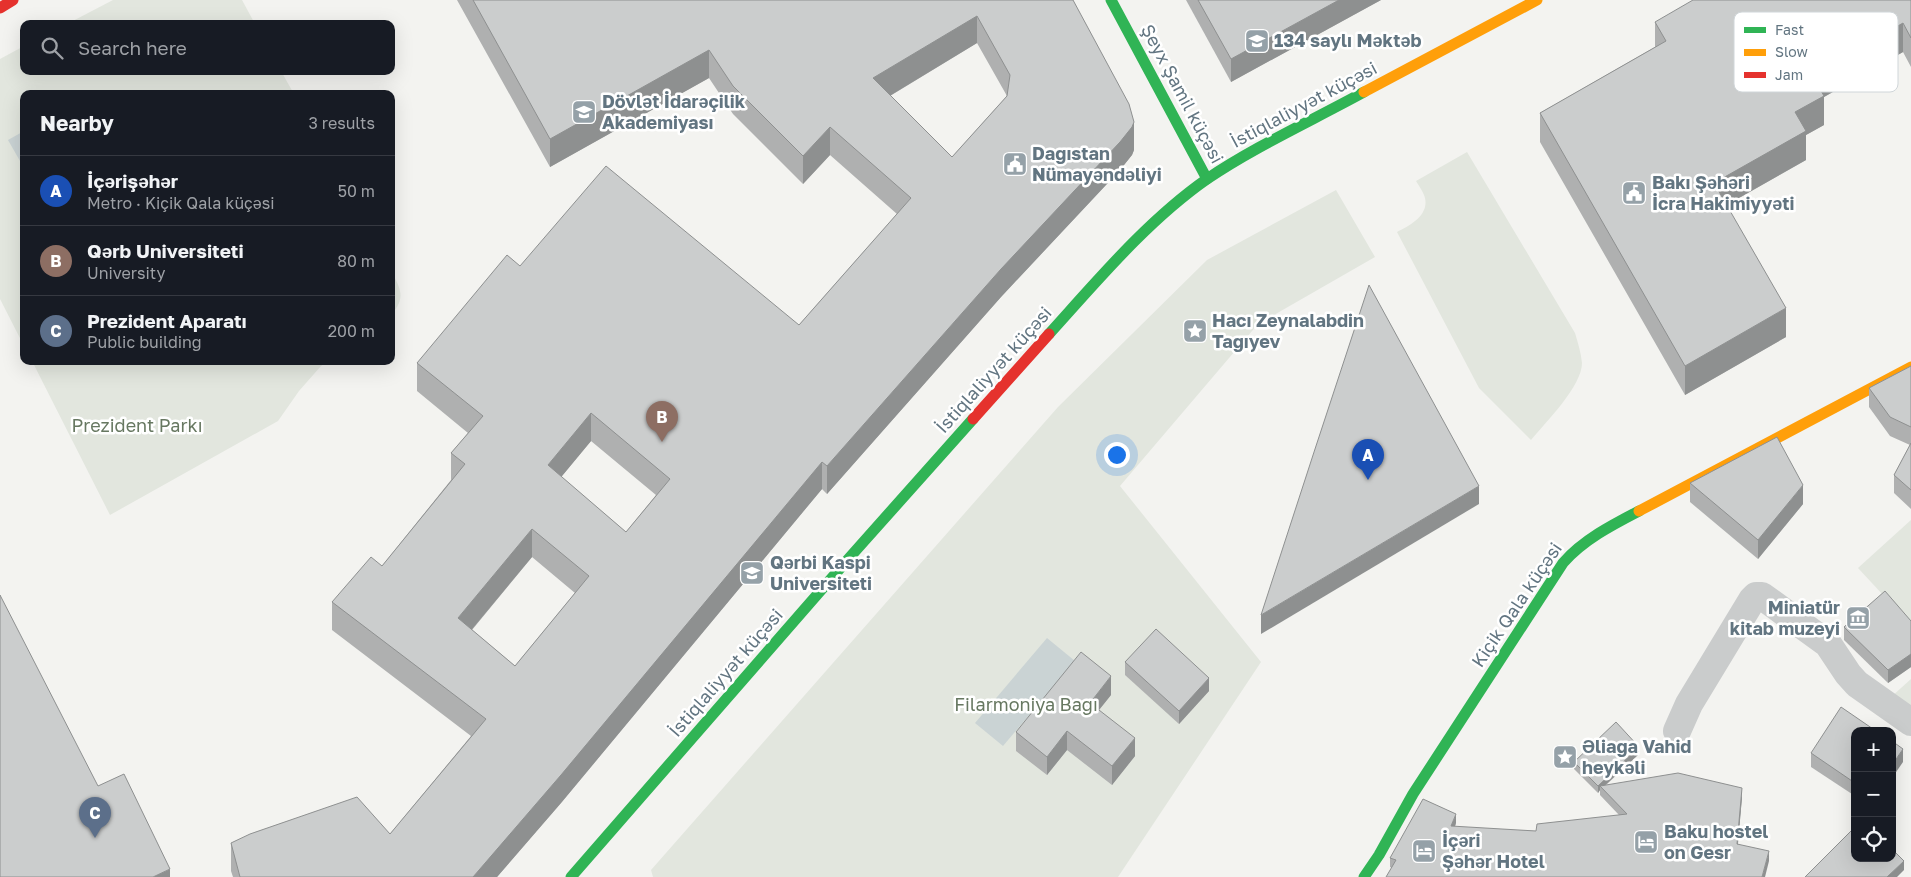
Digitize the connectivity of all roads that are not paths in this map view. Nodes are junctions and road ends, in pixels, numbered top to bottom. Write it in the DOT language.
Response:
graph roads {
  1 [pos="14,0"];
  2 [pos="1111,0"];
  3 [pos="1537,0"];
  4 [pos="0,8"];
  5 [pos="1207,179"];
  6 [pos="1911,367"];
  7 [pos="1911,722"];
  8 [pos="1677,731"];
  9 [pos="571,877"];
  10 [pos="1364,877"];
  1 -- 4 [label="main road"];
  2 -- 5 [label="main road, Şeyx Şamil küçəsi"];
  3 -- 5 [label="main road, İstiqlaliyyət küçəsi"];
  5 -- 9 [label="main road, İstiqlaliyyət küçəsi"];
  6 -- 10 [label="main road, Kiçik Qala küçəsi"];
  7 -- 8 [label="street"];
}
